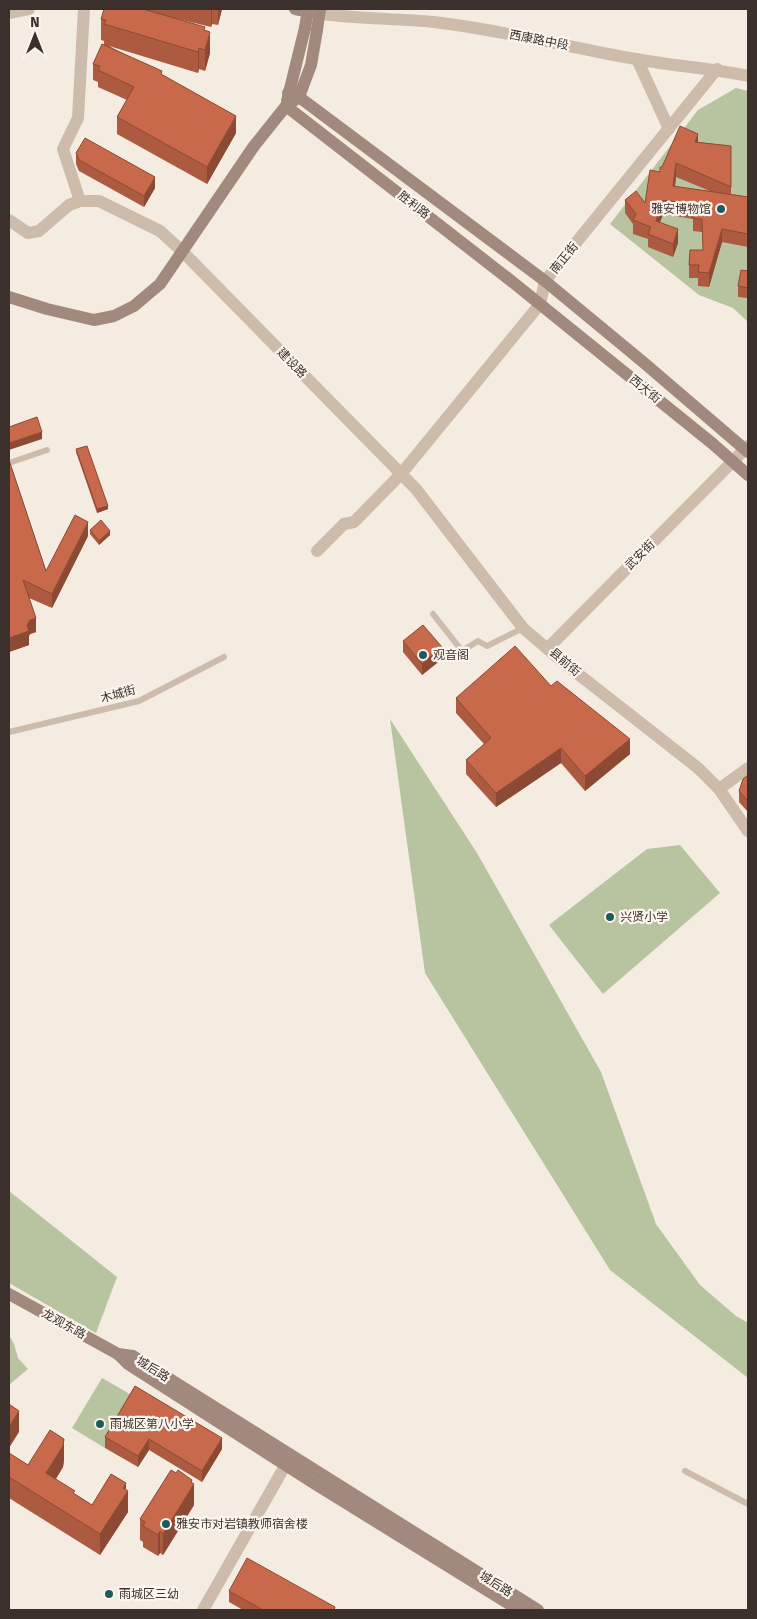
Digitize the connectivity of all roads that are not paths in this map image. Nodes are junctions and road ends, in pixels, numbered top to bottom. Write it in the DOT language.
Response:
graph roads {
  1 [pos="29,9"];
  2 [pos="84,9"];
  3 [pos="301,9"];
  4 [pos="324,12"];
  5 [pos="9,13"];
  6 [pos="311,29"];
  7 [pos="637,59"];
  8 [pos="717,69"];
  9 [pos="748,76"];
  10 [pos="291,99"];
  11 [pos="669,129"];
  12 [pos="80,201"];
  13 [pos="9,220"];
  14 [pos="183,252"];
  15 [pos="545,281"];
  16 [pos="9,297"];
  17 [pos="540,304"];
  18 [pos="747,449"];
  19 [pos="47,450"];
  20 [pos="9,462"];
  21 [pos="732,462"];
  22 [pos="401,474"];
  23 [pos="748,475"];
  24 [pos="317,551"];
  25 [pos="433,614"];
  26 [pos="523,628"];
  27 [pos="548,648"];
  28 [pos="224,656"];
  29 [pos="9,732"];
  30 [pos="748,768"];
  31 [pos="719,789"];
  32 [pos="748,831"];
  33 [pos="9,1294"];
  34 [pos="118,1354"];
  35 [pos="288,1459"];
  36 [pos="686,1471"];
  37 [pos="748,1504"];
  38 [pos="203,1610"];
  39 [pos="519,1610"];
  40 [pos="538,1610"];
  1 -- 5 [label="street"];
  2 -- 12 [label="street"];
  3 -- 4 [label="street, 西康路中段"];
  3 -- 6 [label="main road, bridge"];
  4 -- 6 [label="main road, bridge"];
  4 -- 7 [label="street, 西康路中段"];
  6 -- 10 [label="main road"];
  7 -- 8 [label="street, 西康路中段"];
  7 -- 11 [label="street"];
  8 -- 9 [label="street, 西康路中段"];
  8 -- 11 [label="street, 南正街"];
  10 -- 14 [label="main road"];
  10 -- 15 [label="main road, 胜利路"];
  10 -- 17 [label="main road, 胜利路"];
  11 -- 15 [label="street, 南正街"];
  12 -- 13 [label="street"];
  12 -- 14 [label="street, 建设路"];
  14 -- 16 [label="main road"];
  14 -- 22 [label="street, 建设路"];
  15 -- 17 [label="street, 南正街"];
  15 -- 18 [label="main road, 西大街"];
  17 -- 21 [label="main road, 西大街"];
  17 -- 22 [label="street, 南正街"];
  18 -- 21 [label="street, 武安街"];
  19 -- 20 [label="lane"];
  21 -- 23 [label="main road, 西大街"];
  21 -- 27 [label="street, 武安街"];
  22 -- 24 [label="street, 南正街"];
  22 -- 26 [label="street, 县前街"];
  25 -- 26 [label="lane"];
  26 -- 27 [label="street, 县前街"];
  27 -- 31 [label="street, 县前街"];
  28 -- 29 [label="lane, 木城街"];
  30 -- 31 [label="street"];
  31 -- 32 [label="street, 县前街"];
  33 -- 34 [label="main road, 龙观东路"];
  34 -- 35 [label="main road, 城后路"];
  35 -- 38 [label="street"];
  35 -- 39 [label="main road, 城后路"];
  35 -- 40 [label="main road, 城后路"];
  36 -- 37 [label="lane"];
}
